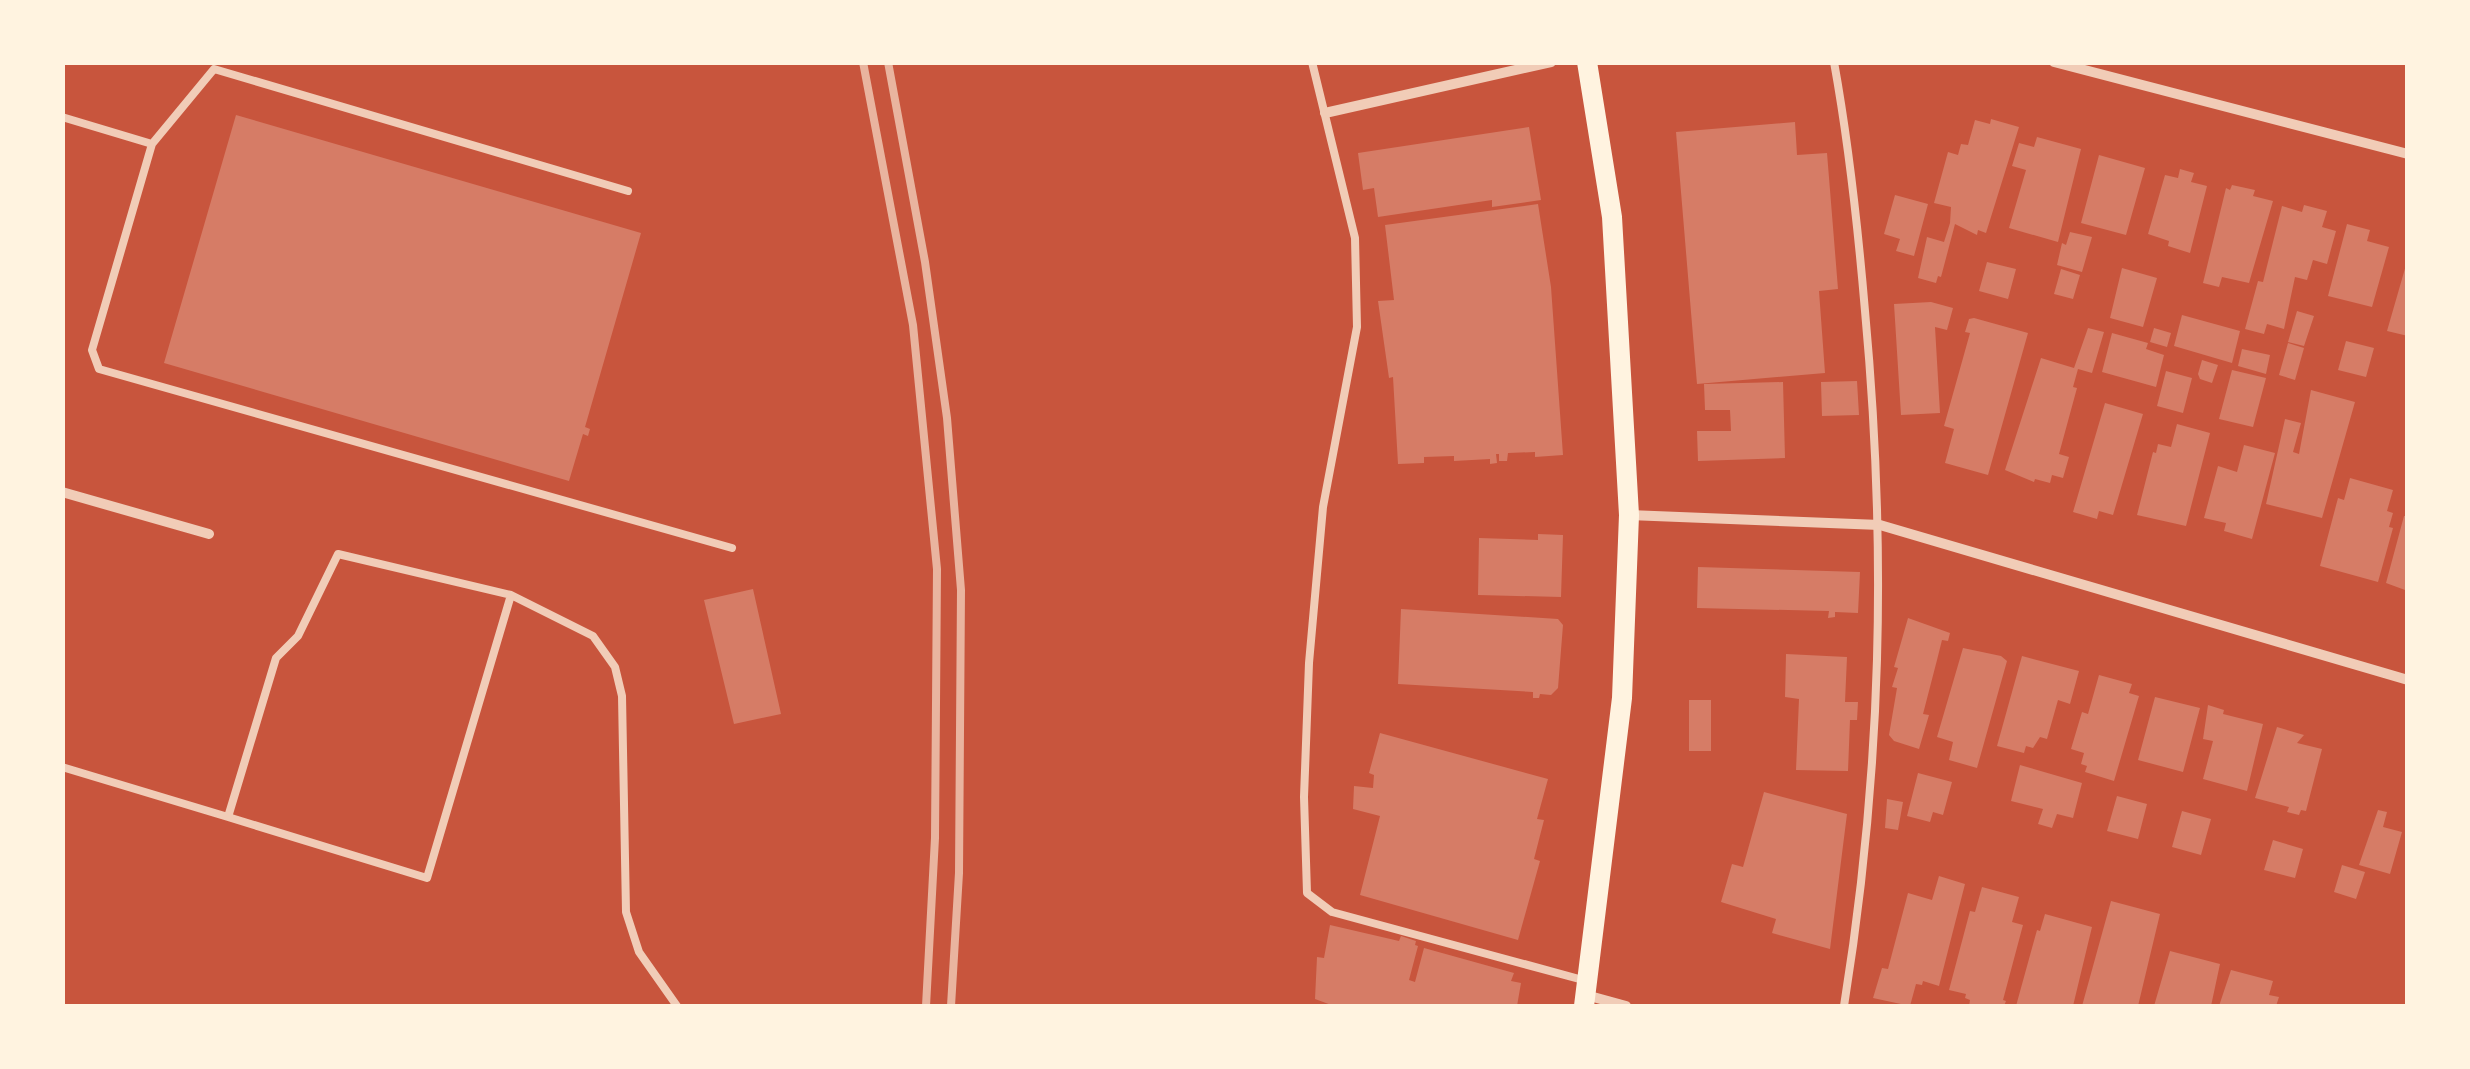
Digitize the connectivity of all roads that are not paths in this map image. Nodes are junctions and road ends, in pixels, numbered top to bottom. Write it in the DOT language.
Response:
graph roads {
  1 [pos="1312,62"];
  2 [pos="1551,62"];
  3 [pos="1587,62"];
  4 [pos="1834,62"];
  5 [pos="2054,62"];
  6 [pos="1325,113"];
  7 [pos="62,117"];
  8 [pos="152,144"];
  9 [pos="2408,154"];
  10 [pos="628,191"];
  11 [pos="62,492"];
  12 [pos="1630,515"];
  13 [pos="1880,525"];
  14 [pos="209,534"];
  15 [pos="732,548"];
  16 [pos="510,595"];
  17 [pos="2408,680"];
  18 [pos="62,767"];
  19 [pos="228,817"];
  20 [pos="1586,994"];
  21 [pos="677,1006"];
  22 [pos="1626,1006"];
  23 [pos="1844,1006"];
  1 -- 6 [label="lane"];
  2 -- 6 [label="street"];
  3 -- 12 [label="main road"];
  4 -- 13 [label="lane"];
  5 -- 9 [label="street"];
  6 -- 20 [label="lane"];
  7 -- 8 [label="lane"];
  8 -- 10 [label="lane"];
  8 -- 15 [label="lane"];
  11 -- 14 [label="street"];
  12 -- 13 [label="street"];
  12 -- 20 [label="main road"];
  13 -- 17 [label="street"];
  13 -- 23 [label="lane"];
  16 -- 19 [label="lane"];
  16 -- 19 [label="lane"];
  16 -- 21 [label="lane"];
  18 -- 19 [label="lane"];
  20 -- 22 [label="street"];
}
